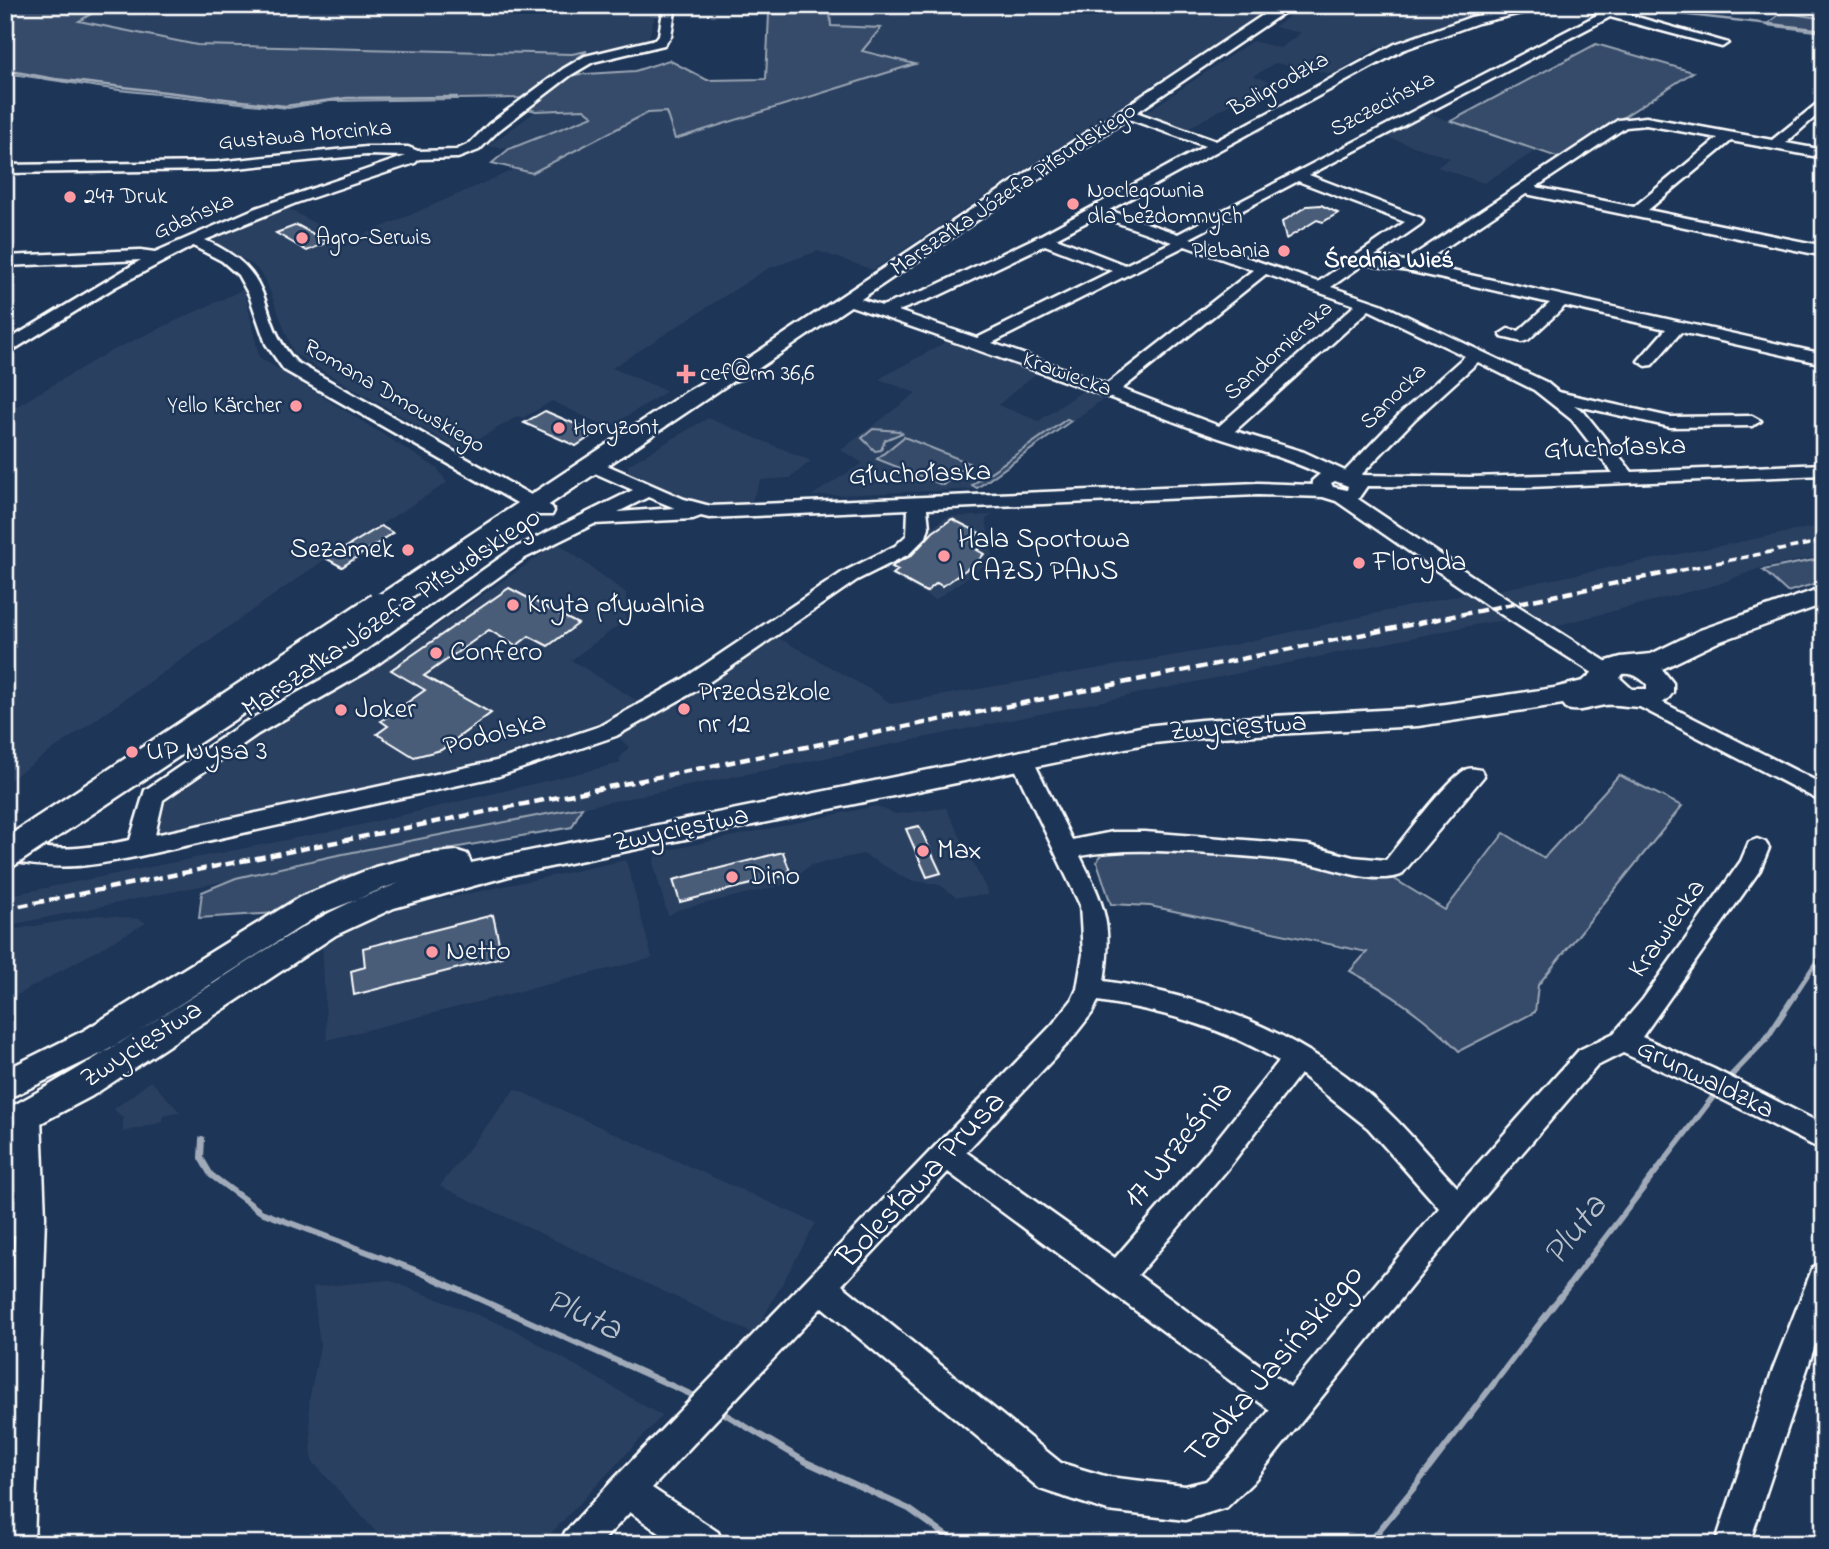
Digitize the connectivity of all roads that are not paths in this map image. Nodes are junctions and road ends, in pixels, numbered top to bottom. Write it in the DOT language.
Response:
graph roads {
  1 [pos="670,5"];
  2 [pos="1288,5"];
  3 [pos="1551,5"];
  4 [pos="1582,5"];
  5 [pos="1609,13"];
  6 [pos="1722,43"];
  7 [pos="1824,102"];
  8 [pos="1128,114"];
  9 [pos="1729,136"];
  10 [pos="1775,145"];
  11 [pos="1218,146"];
  12 [pos="1824,154"];
  13 [pos="415,155"];
  14 [pos="5,169"];
  15 [pos="1298,176"];
  16 [pos="1524,189"];
  17 [pos="1098,211"];
  18 [pos="1637,212"];
  19 [pos="1416,222"];
  20 [pos="1044,239"];
  21 [pos="193,240"];
  22 [pos="1181,240"];
  23 [pos="1824,251"];
  24 [pos="158,257"];
  25 [pos="1364,259"];
  26 [pos="5,261"];
  27 [pos="1408,266"];
  28 [pos="1123,270"];
  29 [pos="1262,270"];
  30 [pos="1319,288"];
  31 [pos="848,300"];
  32 [pos="1561,301"];
  33 [pos="1366,304"];
  34 [pos="882,312"];
  35 [pos="1676,327"];
  36 [pos="1508,334"];
  37 [pos="977,344"];
  38 [pos="5,350"];
  39 [pos="1476,355"];
  40 [pos="1824,359"];
  41 [pos="1646,362"];
  42 [pos="1110,390"];
  43 [pos="1558,397"];
  44 [pos="1752,421"];
  45 [pos="1222,433"];
  46 [pos="1284,453"];
  47 [pos="1824,468"];
  48 [pos="599,469"];
  49 [pos="1626,477"];
  50 [pos="1340,485"];
  51 [pos="646,491"];
  52 [pos="917,503"];
  53 [pos="539,509"];
  54 [pos="709,512"];
  55 [pos="587,519"];
  56 [pos="1824,595"];
  57 [pos="1824,608"];
  58 [pos="385,610"];
  59 [pos="1633,686"];
  60 [pos="1734,747"];
  61 [pos="1021,760"];
  62 [pos="1473,776"];
  63 [pos="1824,795"];
  64 [pos="140,847"];
  65 [pos="1757,848"];
  66 [pos="1066,850"];
  67 [pos="5,853"];
  68 [pos="516,863"];
  69 [pos="5,873"];
  70 [pos="1090,989"];
  71 [pos="1623,1041"];
  72 [pos="1296,1059"];
  73 [pos="5,1086"];
  74 [pos="16,1122"];
  75 [pos="1824,1139"];
  76 [pos="946,1154"];
  77 [pos="1458,1208"];
  78 [pos="17,1220"];
  79 [pos="1117,1277"];
  80 [pos="1824,1277"];
  81 [pos="821,1287"];
  82 [pos="1789,1369"];
  83 [pos="1291,1408"];
  84 [pos="628,1489"];
  85 [pos="17,1544"];
  86 [pos="577,1544"];
  87 [pos="706,1544"];
  88 [pos="1732,1544"];
  1 -- 13 [label="street, Gustawa Morcinka"];
  2 -- 8 [label="main road, Marszałka Józefa Piłsudskiego"];
  3 -- 11 [label="street, Baligrodzka"];
  4 -- 5 [label="street"];
  5 -- 6 [label="street"];
  5 -- 15 [label="street, Szczecińska"];
  7 -- 10 [label="street"];
  8 -- 11 [label="street"];
  8 -- 31 [label="main road, Marszałka Józefa Piłsudskiego"];
  9 -- 10 [label="street"];
  9 -- 16 [label="street"];
  9 -- 18 [label="street"];
  10 -- 12 [label="street"];
  11 -- 17 [label="street, Baligrodzka"];
  13 -- 14 [label="street, Gustawa Morcinka"];
  13 -- 21 [label="street, Gdańska"];
  15 -- 19 [label="street"];
  15 -- 22 [label="street, Szczecińska"];
  16 -- 18 [label="street"];
  16 -- 27 [label="street"];
  17 -- 20 [label="street, Baligrodzka"];
  17 -- 22 [label="street"];
  18 -- 23 [label="street"];
  19 -- 25 [label="street"];
  20 -- 28 [label="street"];
  20 -- 34 [label="street, Baligrodzka"];
  21 -- 24 [label="street, Gdańska"];
  21 -- 53 [label="street, Romana Dmowskiego"];
  22 -- 28 [label="street, Szczecińska"];
  22 -- 29 [label="street"];
  24 -- 26 [label="street"];
  24 -- 38 [label="street, Gdańska"];
  25 -- 27 [label="street"];
  25 -- 30 [label="street"];
  27 -- 32 [label="street"];
  28 -- 37 [label="street, Szczecińska"];
  29 -- 30 [label="street"];
  29 -- 42 [label="street"];
  30 -- 33 [label="street"];
  31 -- 34 [label="street, Krawiecka"];
  31 -- 48 [label="main road, Marszałka Józefa Piłsudskiego"];
  32 -- 35 [label="street"];
  32 -- 36 [label="street"];
  33 -- 39 [label="street"];
  33 -- 45 [label="street, Sandomierska"];
  34 -- 37 [label="street, Krawiecka"];
  35 -- 40 [label="street"];
  35 -- 41 [label="street"];
  37 -- 42 [label="street, Krawiecka"];
  39 -- 43 [label="street"];
  39 -- 50 [label="street, Sanocka"];
  42 -- 45 [label="street, Krawiecka"];
  43 -- 44 [label="street"];
  43 -- 49 [label="street"];
  45 -- 46 [label="street, Krawiecka"];
  46 -- 50 [label="street, Krawiecka"];
  47 -- 49 [label="street, Głuchołaska"];
  48 -- 51 [label="street, Głuchołaska"];
  48 -- 53 [label="main road, Marszałka Józefa Piłsudskiego"];
  49 -- 50 [label="street, Głuchołaska"];
  50 -- 52 [label="street, Głuchołaska"];
  50 -- 59 [label="street, Krawiecka"];
  51 -- 54 [label="street, Głuchołaska"];
  51 -- 55 [label="street, Marszałka Józefa Piłsudskiego"];
  52 -- 54 [label="street, Głuchołaska"];
  52 -- 64 [label="street, Podolska"];
  53 -- 58 [label="main road, Marszałka Józefa Piłsudskiego"];
  54 -- 55 [label="street, Marszałka Józefa Piłsudskiego"];
  55 -- 64 [label="street, Marszałka Józefa Piłsudskiego"];
  56 -- 59 [label="main road"];
  57 -- 59 [label="main road, Zwycięstwa"];
  58 -- 67 [label="main road, Marszałka Józefa Piłsudskiego, bridge"];
  58 -- 69 [label="main road, Marszałka Józefa Piłsudskiego"];
  59 -- 60 [label="street, Krawiecka"];
  59 -- 61 [label="main road, Zwycięstwa"];
  60 -- 63 [label="street, Krawiecka"];
  61 -- 66 [label="street, Bolesława Prusa"];
  61 -- 68 [label="main road, Zwycięstwa"];
  62 -- 66 [label="street"];
  64 -- 67 [label="street, Podolska"];
  65 -- 71 [label="street, Krawiecka"];
  66 -- 70 [label="street, Bolesława Prusa"];
  68 -- 73 [label="main road"];
  68 -- 74 [label="main road, Zwycięstwa"];
  70 -- 72 [label="street"];
  70 -- 76 [label="street, Bolesława Prusa"];
  71 -- 75 [label="street, Grunwaldzka"];
  71 -- 77 [label="street, Tadka Jasińskiego"];
  72 -- 77 [label="street"];
  72 -- 79 [label="street, 17 Września"];
  74 -- 78 [label="street"];
  76 -- 79 [label="street"];
  76 -- 81 [label="street, Bolesława Prusa"];
  77 -- 83 [label="street, Tadka Jasińskiego"];
  78 -- 85 [label="street"];
  79 -- 83 [label="street"];
  80 -- 82 [label="street"];
  81 -- 83 [label="street, Tadka Jasińskiego"];
  81 -- 84 [label="street, Bolesława Prusa"];
  82 -- 88 [label="street"];
  84 -- 86 [label="street, Bolesława Prusa"];
  84 -- 87 [label="street"];
}
